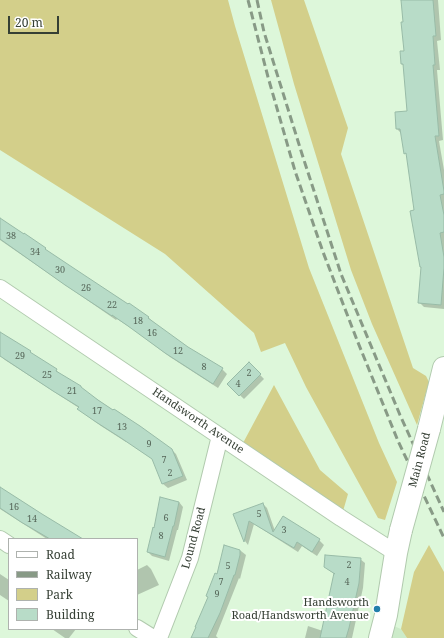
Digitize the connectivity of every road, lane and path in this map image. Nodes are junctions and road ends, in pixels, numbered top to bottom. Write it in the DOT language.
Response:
graph roads {
  1 [pos="0,288"];
  2 [pos="444,368"];
  3 [pos="220,436"];
  4 [pos="396,553"];
  5 [pos="138,629"];
  6 [pos="153,638"];
  7 [pos="159,638"];
  8 [pos="380,638"];
  1 -- 3 [label="street, Handsworth Avenue"];
  2 -- 4 [label="main road, Main Road, bridge"];
  3 -- 4 [label="street, Handsworth Avenue"];
  3 -- 7 [label="street, Lound Road"];
  4 -- 8 [label="main road, Main Road"];
  5 -- 6 [label="street"];
}
